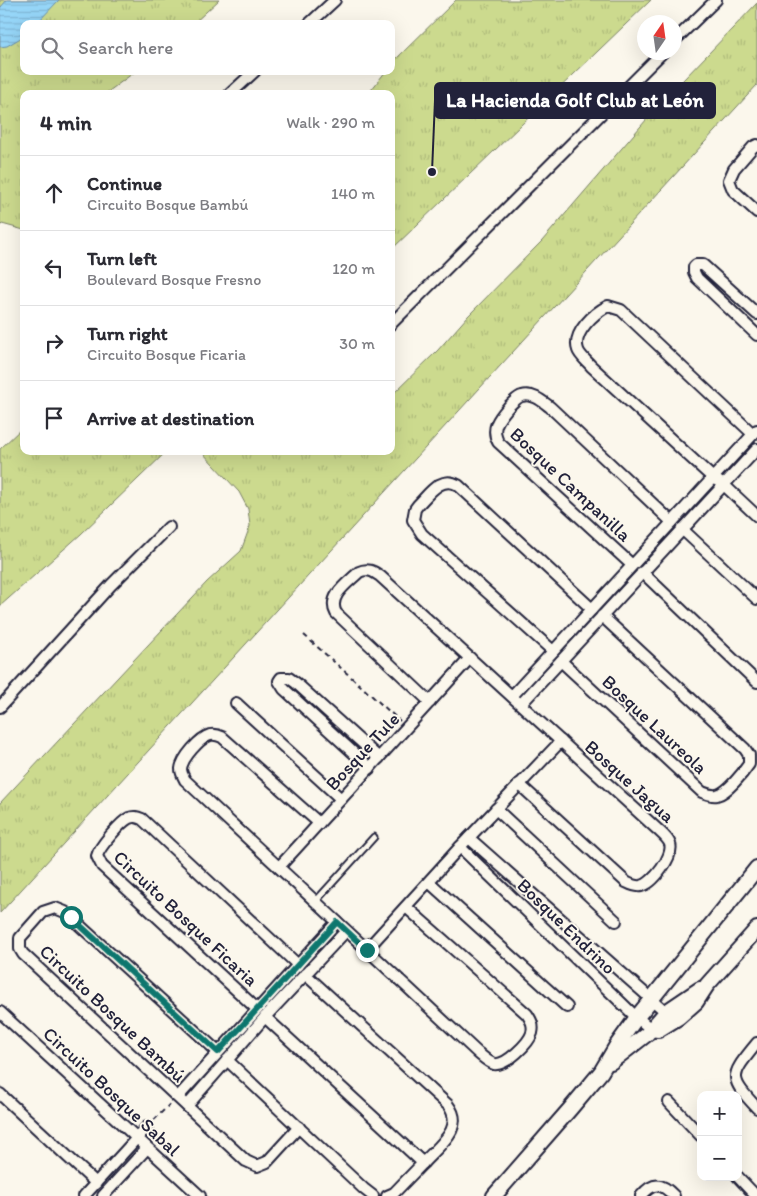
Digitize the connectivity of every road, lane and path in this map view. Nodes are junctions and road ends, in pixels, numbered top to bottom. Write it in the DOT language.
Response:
graph roads {
  1 [pos="335,0"];
  2 [pos="716,0"];
  3 [pos="313,20"];
  4 [pos="682,33"];
  5 [pos="655,60"];
  6 [pos="251,75"];
  7 [pos="234,90"];
  8 [pos="757,145"];
  9 [pos="757,212"];
  10 [pos="757,314"];
  11 [pos="395,320"];
  12 [pos="757,335"];
  13 [pos="755,432"];
  14 [pos="757,449"];
  15 [pos="713,478"];
  16 [pos="724,485"];
  17 [pos="757,516"];
  18 [pos="672,522"];
  19 [pos="169,527"];
  20 [pos="682,529"];
  21 [pos="632,565"];
  22 [pos="642,572"];
  23 [pos="757,599"];
  24 [pos="592,609"];
  25 [pos="602,616"];
  26 [pos="304,635"];
  27 [pos="553,651"];
  28 [pos="470,658"];
  29 [pos="561,661"];
  30 [pos="757,682"];
  31 [pos="512,696"];
  32 [pos="430,702"];
  33 [pos="236,703"];
  34 [pos="520,704"];
  35 [pos="0,707"];
  36 [pos="407,727"];
  37 [pos="561,742"];
  38 [pos="379,758"];
  39 [pos="370,768"];
  40 [pos="520,784"];
  41 [pos="341,799"];
  42 [pos="496,809"];
  43 [pos="320,823"];
  44 [pos="374,836"];
  45 [pos="469,838"];
  46 [pos="460,847"];
  47 [pos="279,867"];
  48 [pos="757,868"];
  49 [pos="429,882"];
  50 [pos="315,902"];
  51 [pos="406,907"];
  52 [pos="616,921"];
  53 [pos="337,922"];
  54 [pos="757,929"];
  55 [pos="346,931"];
  56 [pos="367,950"];
  57 [pos="298,966"];
  58 [pos="305,974"];
  59 [pos="707,984"];
  60 [pos="651,999"];
  61 [pos="567,1008"];
  62 [pos="257,1009"];
  63 [pos="0,1012"];
  64 [pos="666,1012"];
  65 [pos="264,1017"];
  66 [pos="637,1017"];
  67 [pos="651,1028"];
  68 [pos="757,1043"];
  69 [pos="218,1052"];
  70 [pos="227,1060"];
  71 [pos="604,1068"];
  72 [pos="0,1094"];
  73 [pos="178,1097"];
  74 [pos="669,1102"];
  75 [pos="187,1106"];
  76 [pos="757,1108"];
  77 [pos="147,1127"];
  78 [pos="299,1127"];
  79 [pos="697,1132"];
  80 [pos="137,1138"];
  81 [pos="147,1148"];
  82 [pos="423,1163"];
  83 [pos="742,1181"];
  84 [pos="96,1183"];
  85 [pos="106,1195"];
  86 [pos="84,1196"];
  87 [pos="200,1196"];
  88 [pos="373,1196"];
  89 [pos="387,1196"];
  90 [pos="494,1196"];
  91 [pos="640,1196"];
  92 [pos="674,1196"];
  93 [pos="756,1196"];
  1 -- 3 [label="street"];
  2 -- 4 [label="street"];
  5 -- 11 [label="street"];
  6 -- 7 [label="street"];
  8 -- 9 [label="street"];
  10 -- 12 [label="street"];
  13 -- 15 [label="street"];
  13 -- 15 [label="street"];
  14 -- 16 [label="street"];
  15 -- 16 [label="street"];
  15 -- 18 [label="street"];
  16 -- 17 [label="street"];
  16 -- 20 [label="street"];
  18 -- 21 [label="street"];
  18 -- 21 [label="street, Bosque Campanilla"];
  19 -- 35 [label="street"];
  20 -- 22 [label="street"];
  20 -- 23 [label="street"];
  21 -- 24 [label="street"];
  22 -- 25 [label="street"];
  22 -- 30 [label="street"];
  24 -- 27 [label="street"];
  24 -- 27 [label="street"];
  25 -- 29 [label="street"];
  25 -- 29 [label="street, Bosque Laureola"];
  26 -- 36 [label="path"];
  27 -- 31 [label="street"];
  28 -- 31 [label="street"];
  28 -- 32 [label="street, Bosque Tule"];
  28 -- 32 [label="street"];
  29 -- 34 [label="street"];
  31 -- 34 [label="street"];
  32 -- 36 [label="street, Bosque Tule"];
  33 -- 41 [label="street"];
  34 -- 37 [label="street"];
  36 -- 38 [label="street, Bosque Tule"];
  37 -- 40 [label="street"];
  37 -- 40 [label="street, Bosque Jagua"];
  38 -- 39 [label="street, Bosque Tule"];
  38 -- 39 [label="street"];
  39 -- 41 [label="street, Bosque Tule"];
  40 -- 42 [label="street"];
  41 -- 43 [label="street, Bosque Tule"];
  42 -- 45 [label="street"];
  42 -- 52 [label="street"];
  43 -- 47 [label="street, Bosque Tule"];
  43 -- 47 [label="street"];
  44 -- 50 [label="lane"];
  45 -- 46 [label="street"];
  45 -- 60 [label="street, Bosque Endrino"];
  46 -- 49 [label="street"];
  46 -- 66 [label="street, Bosque Endrino"];
  47 -- 50 [label="street"];
  48 -- 60 [label="street"];
  49 -- 51 [label="street"];
  49 -- 61 [label="street"];
  50 -- 53 [label="street"];
  51 -- 56 [label="street"];
  51 -- 56 [label="street"];
  53 -- 55 [label="street"];
  53 -- 57 [label="street"];
  54 -- 59 [label="street"];
  55 -- 56 [label="street"];
  55 -- 58 [label="street"];
  57 -- 62 [label="street"];
  57 -- 62 [label="street, Circuito Bosque Ficaria"];
  58 -- 65 [label="street"];
  58 -- 82 [label="street"];
  59 -- 64 [label="street"];
  59 -- 67 [label="street"];
  60 -- 64 [label="street, Bosque Endrino"];
  60 -- 66 [label="street"];
  62 -- 69 [label="street"];
  63 -- 80 [label="street, Circuito Bosque Sabal"];
  64 -- 67 [label="street"];
  65 -- 70 [label="street"];
  65 -- 82 [label="street"];
  66 -- 67 [label="street, Bosque Endrino"];
  66 -- 71 [label="street"];
  67 -- 71 [label="street"];
  68 -- 76 [label="street"];
  69 -- 73 [label="street"];
  69 -- 73 [label="street, Circuito Bosque Bambú"];
  70 -- 75 [label="street"];
  70 -- 78 [label="street"];
  71 -- 90 [label="street"];
  72 -- 84 [label="street"];
  73 -- 75 [label="street, Circuito Bosque Bambú"];
  73 -- 77 [label="path"];
  74 -- 79 [label="street"];
  75 -- 78 [label="street, Circuito Bosque Bambú"];
  77 -- 80 [label="street"];
  78 -- 88 [label="street"];
  80 -- 81 [label="street, Circuito Bosque Sabal"];
  80 -- 84 [label="street"];
  81 -- 85 [label="street"];
  81 -- 87 [label="street, Circuito Bosque Sabal"];
  82 -- 89 [label="street"];
  83 -- 93 [label="street"];
  84 -- 86 [label="street"];
  91 -- 92 [label="street"];
}
